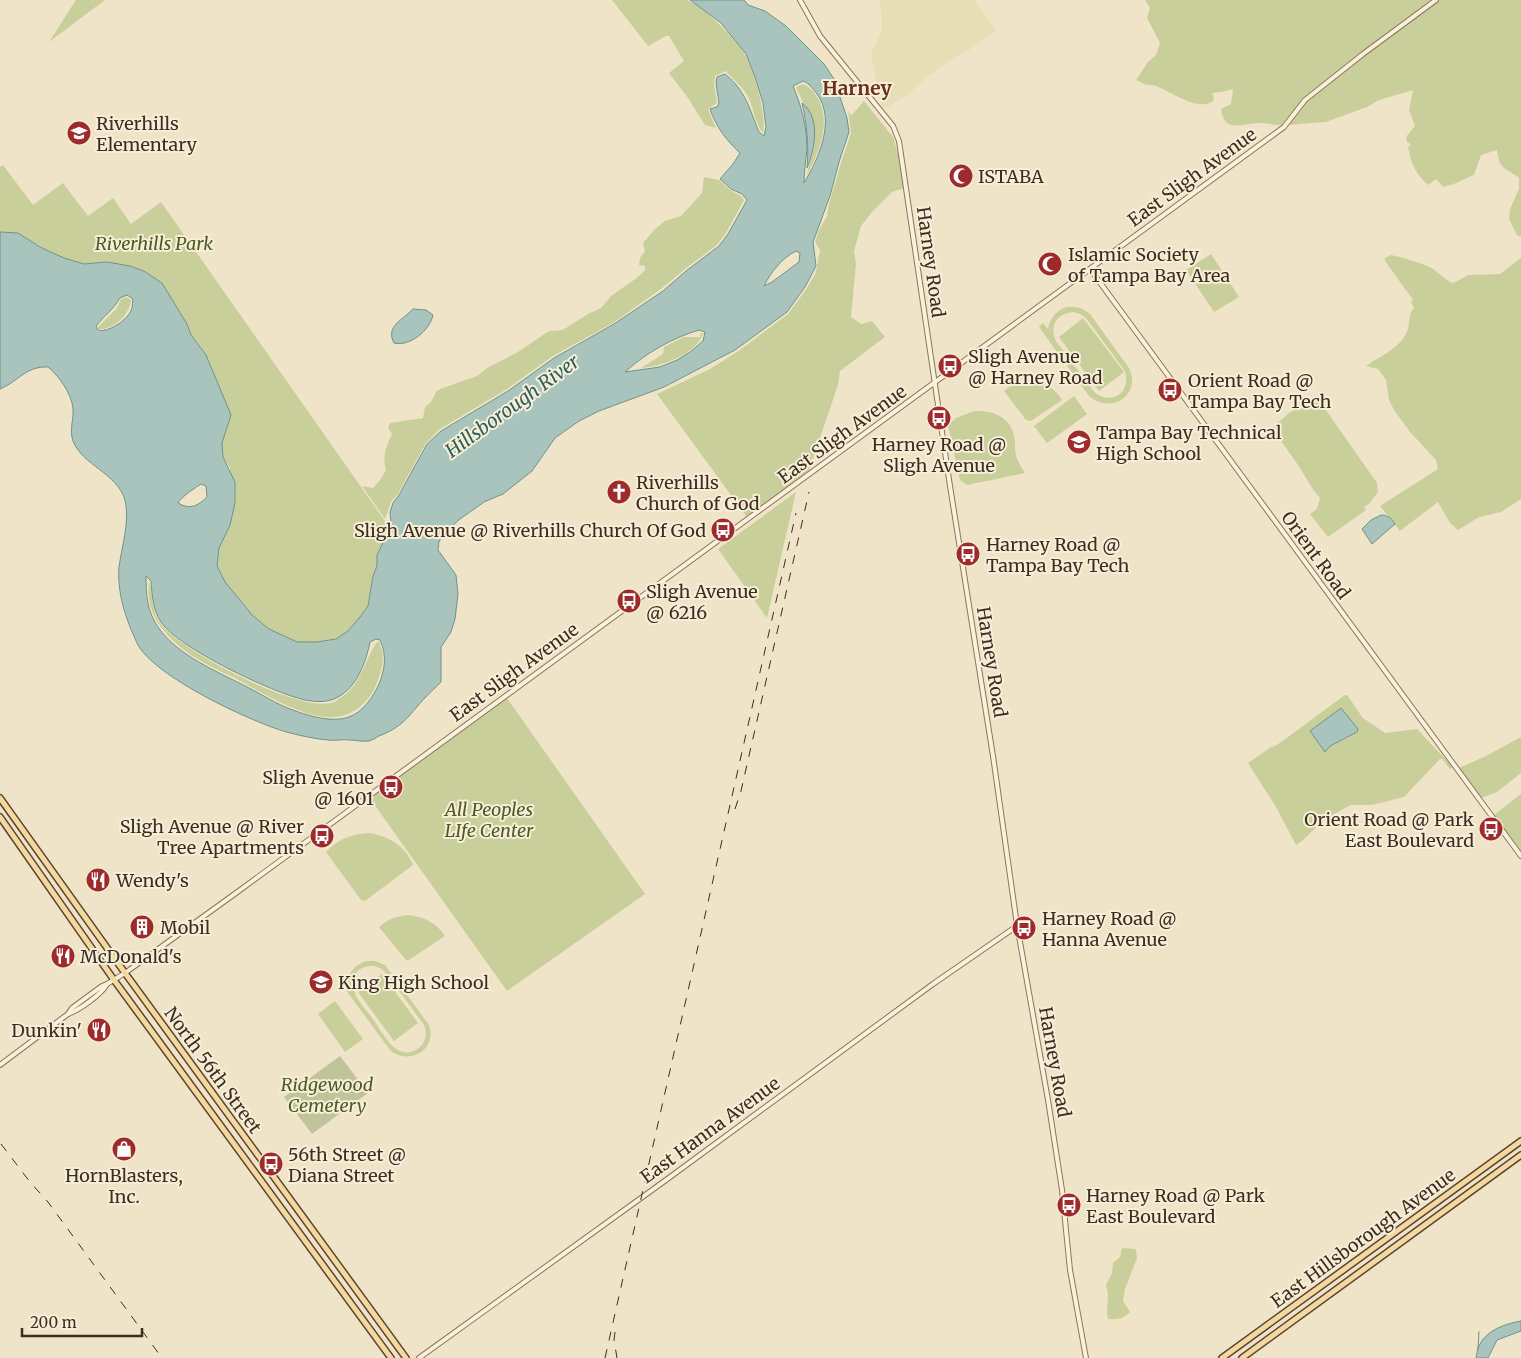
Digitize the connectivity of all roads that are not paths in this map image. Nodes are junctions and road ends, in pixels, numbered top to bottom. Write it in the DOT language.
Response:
graph roads {
  1 [pos="800,0"];
  2 [pos="1436,0"];
  3 [pos="1090,269"];
  4 [pos="935,383"];
  5 [pos="0,798"];
  6 [pos="0,817"];
  7 [pos="1521,856"];
  8 [pos="1017,926"];
  9 [pos="125,973"];
  10 [pos="114,980"];
  11 [pos="0,1064"];
  12 [pos="203,1081"];
  13 [pos="193,1087"];
  14 [pos="1521,1141"];
  15 [pos="1521,1155"];
  16 [pos="1462,1183"];
  17 [pos="1469,1193"];
  18 [pos="357,1292"];
  19 [pos="348,1298"];
  20 [pos="391,1358"];
  21 [pos="406,1358"];
  22 [pos="420,1358"];
  23 [pos="1086,1358"];
  24 [pos="1222,1358"];
  25 [pos="1242,1358"];
  1 -- 4 [label="street, Harney Road"];
  2 -- 3 [label="street, East Sligh Avenue"];
  3 -- 4 [label="street, East Sligh Avenue"];
  3 -- 7 [label="street, Orient Road"];
  4 -- 8 [label="street, Harney Road"];
  4 -- 9 [label="street, East Sligh Avenue"];
  5 -- 9 [label="main road, North 56th Street"];
  6 -- 10 [label="main road, North 56th Street"];
  8 -- 22 [label="street, East Hanna Avenue"];
  8 -- 23 [label="street, Harney Road"];
  9 -- 10 [label="street, East Sligh Avenue"];
  9 -- 12 [label="main road, North 56th Street"];
  10 -- 11 [label="street, East Sligh Avenue"];
  10 -- 13 [label="main road, North 56th Street"];
  12 -- 13 [label="main road"];
  12 -- 18 [label="main road, North 56th Street"];
  13 -- 19 [label="main road, North 56th Street"];
  14 -- 16 [label="main road, East Hillsborough Avenue"];
  15 -- 17 [label="main road, East Hillsborough Avenue"];
  16 -- 17 [label="main road"];
  16 -- 24 [label="main road, East Hillsborough Avenue"];
  17 -- 25 [label="main road, East Hillsborough Avenue"];
  18 -- 19 [label="main road"];
  18 -- 21 [label="main road, North 56th Street"];
  19 -- 20 [label="main road, North 56th Street"];
}
